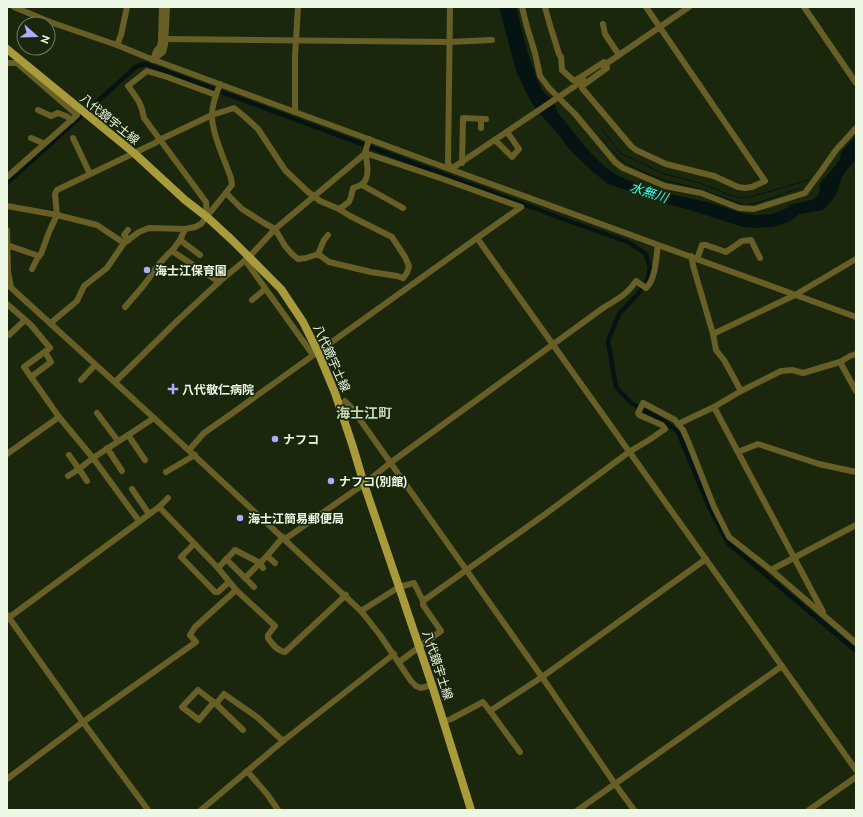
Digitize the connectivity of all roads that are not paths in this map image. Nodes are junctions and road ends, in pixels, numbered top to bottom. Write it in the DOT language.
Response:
graph roads {
  1 [pos="14,7"];
  2 [pos="128,7"];
  3 [pos="162,7"];
  4 [pos="167,7"];
  5 [pos="298,7"];
  6 [pos="450,7"];
  7 [pos="522,7"];
  8 [pos="545,7"];
  9 [pos="646,7"];
  10 [pos="689,7"];
  11 [pos="804,7"];
  12 [pos="603,24"];
  13 [pos="659,27"];
  14 [pos="166,39"];
  15 [pos="296,40"];
  16 [pos="492,40"];
  17 [pos="449,42"];
  18 [pos="117,45"];
  19 [pos="7,49"];
  20 [pos="619,55"];
  21 [pos="154,60"];
  22 [pos="7,63"];
  23 [pos="606,64"];
  24 [pos="23,66"];
  25 [pos="856,83"];
  26 [pos="220,84"];
  27 [pos="216,94"];
  28 [pos="38,110"];
  29 [pos="295,112"];
  30 [pos="212,114"];
  31 [pos="72,120"];
  32 [pos="481,128"];
  33 [pos="856,128"];
  34 [pos="507,132"];
  35 [pos="31,138"];
  36 [pos="73,138"];
  37 [pos="369,139"];
  38 [pos="159,140"];
  39 [pos="495,140"];
  40 [pos="44,144"];
  41 [pos="134,153"];
  42 [pos="365,153"];
  43 [pos="462,162"];
  44 [pos="451,169"];
  45 [pos="90,174"];
  46 [pos="7,177"];
  47 [pos="362,185"];
  48 [pos="226,193"];
  49 [pos="314,196"];
  50 [pos="7,206"];
  51 [pos="403,208"];
  52 [pos="339,209"];
  53 [pos="57,215"];
  54 [pos="207,217"];
  55 [pos="185,229"];
  56 [pos="274,229"];
  57 [pos="7,230"];
  58 [pos="128,230"];
  59 [pos="328,235"];
  60 [pos="477,238"];
  61 [pos="180,240"];
  62 [pos="127,241"];
  63 [pos="7,245"];
  64 [pos="658,245"];
  65 [pos="172,251"];
  66 [pos="318,254"];
  67 [pos="200,255"];
  68 [pos="39,256"];
  69 [pos="247,258"];
  70 [pos="694,258"];
  71 [pos="760,258"];
  72 [pos="856,259"];
  73 [pos="32,269"];
  74 [pos="403,278"];
  75 [pos="219,282"];
  76 [pos="9,285"];
  77 [pos="406,288"];
  78 [pos="265,289"];
  79 [pos="795,294"];
  80 [pos="252,300"];
  81 [pos="7,304"];
  82 [pos="124,307"];
  83 [pos="856,316"];
  84 [pos="25,320"];
  85 [pos="52,326"];
  86 [pos="713,334"];
  87 [pos="9,335"];
  88 [pos="553,344"];
  89 [pos="44,352"];
  90 [pos="316,354"];
  91 [pos="856,354"];
  92 [pos="840,362"];
  93 [pos="95,365"];
  94 [pos="31,377"];
  95 [pos="81,380"];
  96 [pos="115,382"];
  97 [pos="741,391"];
  98 [pos="856,391"];
  99 [pos="345,401"];
  100 [pos="714,407"];
  101 [pos="97,413"];
  102 [pos="354,413"];
  103 [pos="342,416"];
  104 [pos="59,417"];
  105 [pos="154,418"];
  106 [pos="678,424"];
  107 [pos="128,435"];
  108 [pos="118,441"];
  109 [pos="107,448"];
  110 [pos="189,450"];
  111 [pos="629,452"];
  112 [pos="738,452"];
  113 [pos="7,454"];
  114 [pos="69,455"];
  115 [pos="194,456"];
  116 [pos="93,458"];
  117 [pos="145,460"];
  118 [pos="390,463"];
  119 [pos="79,469"];
  120 [pos="122,471"];
  121 [pos="166,472"];
  122 [pos="856,472"];
  123 [pos="68,476"];
  124 [pos="87,481"];
  125 [pos="364,484"];
  126 [pos="132,489"];
  127 [pos="168,498"];
  128 [pos="159,507"];
  129 [pos="149,514"];
  130 [pos="139,521"];
  131 [pos="856,525"];
  132 [pos="284,538"];
  133 [pos="194,544"];
  134 [pos="267,556"];
  135 [pos="794,557"];
  136 [pos="226,559"];
  137 [pos="706,559"];
  138 [pos="275,563"];
  139 [pos="262,565"];
  140 [pos="218,568"];
  141 [pos="466,570"];
  142 [pos="771,570"];
  143 [pos="245,578"];
  144 [pos="229,582"];
  145 [pos="254,587"];
  146 [pos="400,587"];
  147 [pos="236,590"];
  148 [pos="346,595"];
  149 [pos="422,601"];
  150 [pos="362,610"];
  151 [pos="825,616"];
  152 [pos="8,618"];
  153 [pos="856,643"];
  154 [pos="419,646"];
  155 [pos="394,654"];
  156 [pos="399,662"];
  157 [pos="782,666"];
  158 [pos="542,677"];
  159 [pos="432,685"];
  160 [pos="215,703"];
  161 [pos="490,711"];
  162 [pos="83,722"];
  163 [pos="443,722"];
  164 [pos="244,730"];
  165 [pos="283,741"];
  166 [pos="520,752"];
  167 [pos="856,770"];
  168 [pos="247,771"];
  169 [pos="856,777"];
  170 [pos="7,779"];
  171 [pos="615,784"];
  172 [pos="148,810"];
  173 [pos="201,810"];
  174 [pos="278,810"];
  175 [pos="471,810"];
  176 [pos="578,810"];
  177 [pos="634,810"];
  178 [pos="809,810"];
  1 -- 18 [label="street"];
  2 -- 18 [label="street"];
  3 -- 4 [label="street"];
  3 -- 21 [label="street"];
  4 -- 14 [label="street"];
  5 -- 15 [label="street"];
  6 -- 17 [label="street"];
  7 -- 33 [label="street"];
  8 -- 23 [label="street"];
  9 -- 13 [label="street"];
  10 -- 13 [label="street"];
  11 -- 25 [label="street"];
  12 -- 20 [label="street"];
  13 -- 20 [label="street"];
  13 -- 23 [label="street"];
  14 -- 15 [label="street"];
  14 -- 21 [label="street"];
  15 -- 17 [label="street"];
  15 -- 29 [label="street"];
  16 -- 17 [label="street"];
  17 -- 44 [label="street"];
  18 -- 21 [label="street"];
  19 -- 24 [label="main road, 八代鏡宇土線"];
  20 -- 23 [label="street"];
  21 -- 26 [label="street"];
  22 -- 24 [label="street"];
  23 -- 34 [label="street"];
  24 -- 31 [label="street"];
  24 -- 41 [label="main road, 八代鏡宇土線"];
  26 -- 27 [label="street"];
  26 -- 29 [label="street"];
  27 -- 30 [label="street"];
  27 -- 38 [label="street"];
  28 -- 31 [label="street"];
  29 -- 37 [label="street"];
  30 -- 38 [label="street"];
  30 -- 48 [label="street"];
  30 -- 49 [label="street"];
  31 -- 40 [label="street"];
  32 -- 43 [label="street"];
  34 -- 39 [label="street"];
  34 -- 39 [label="street"];
  35 -- 40 [label="street"];
  36 -- 45 [label="street"];
  37 -- 42 [label="street"];
  37 -- 44 [label="street"];
  38 -- 41 [label="street"];
  38 -- 54 [label="street"];
  39 -- 43 [label="street"];
  40 -- 46 [label="street"];
  41 -- 45 [label="street"];
  41 -- 54 [label="main road, 八代鏡宇土線"];
  42 -- 47 [label="street"];
  42 -- 49 [label="street"];
  42 -- 60 [label="street"];
  43 -- 44 [label="street"];
  44 -- 64 [label="street"];
  45 -- 53 [label="street"];
  47 -- 51 [label="street"];
  47 -- 52 [label="street"];
  48 -- 54 [label="street"];
  48 -- 56 [label="street"];
  49 -- 52 [label="street"];
  49 -- 56 [label="street"];
  50 -- 53 [label="street"];
  52 -- 74 [label="street"];
  53 -- 62 [label="street"];
  53 -- 68 [label="street"];
  54 -- 55 [label="street"];
  54 -- 69 [label="main road, 八代鏡宇土線"];
  55 -- 61 [label="street"];
  55 -- 62 [label="street"];
  56 -- 66 [label="street"];
  56 -- 69 [label="street"];
  57 -- 63 [label="street"];
  58 -- 62 [label="street"];
  59 -- 66 [label="street"];
  60 -- 77 [label="street"];
  60 -- 88 [label="street"];
  61 -- 65 [label="street"];
  61 -- 67 [label="street"];
  62 -- 85 [label="street"];
  63 -- 68 [label="street"];
  63 -- 76 [label="street"];
  64 -- 70 [label="street"];
  64 -- 88 [label="street"];
  65 -- 75 [label="street"];
  65 -- 82 [label="street"];
  66 -- 74 [label="street"];
  68 -- 73 [label="street"];
  69 -- 75 [label="street"];
  69 -- 78 [label="street"];
  69 -- 90 [label="main road, 八代鏡宇土線"];
  70 -- 71 [label="street"];
  70 -- 79 [label="street"];
  70 -- 86 [label="street"];
  72 -- 79 [label="street"];
  74 -- 77 [label="street"];
  75 -- 96 [label="street"];
  76 -- 85 [label="street"];
  77 -- 90 [label="street"];
  78 -- 80 [label="street"];
  78 -- 90 [label="street"];
  79 -- 83 [label="street"];
  79 -- 86 [label="street"];
  81 -- 84 [label="street"];
  84 -- 87 [label="street"];
  84 -- 89 [label="street"];
  85 -- 93 [label="street"];
  86 -- 97 [label="street"];
  88 -- 111 [label="street"];
  88 -- 118 [label="street"];
  89 -- 94 [label="street"];
  89 -- 94 [label="street"];
  90 -- 103 [label="main road, 八代鏡宇土線"];
  90 -- 110 [label="street"];
  91 -- 92 [label="street"];
  92 -- 97 [label="street"];
  92 -- 98 [label="street"];
  93 -- 95 [label="street"];
  93 -- 96 [label="street"];
  94 -- 104 [label="street"];
  96 -- 105 [label="street"];
  97 -- 100 [label="street"];
  99 -- 102 [label="street"];
  100 -- 106 [label="street"];
  100 -- 112 [label="street"];
  101 -- 108 [label="street"];
  102 -- 103 [label="street"];
  102 -- 118 [label="street"];
  103 -- 125 [label="main road, 八代鏡宇土線"];
  104 -- 113 [label="street"];
  104 -- 116 [label="street"];
  105 -- 107 [label="street"];
  105 -- 110 [label="street"];
  106 -- 111 [label="street"];
  106 -- 142 [label="street"];
  107 -- 108 [label="street"];
  107 -- 117 [label="street"];
  108 -- 109 [label="street"];
  109 -- 116 [label="street"];
  109 -- 120 [label="street"];
  110 -- 115 [label="street"];
  111 -- 137 [label="street"];
  111 -- 141 [label="street"];
  112 -- 122 [label="street"];
  112 -- 135 [label="street"];
  114 -- 119 [label="street"];
  115 -- 121 [label="street"];
  115 -- 132 [label="street"];
  116 -- 119 [label="street"];
  116 -- 130 [label="street"];
  118 -- 125 [label="street"];
  118 -- 141 [label="street"];
  119 -- 123 [label="street"];
  119 -- 124 [label="street"];
  125 -- 132 [label="street"];
  125 -- 146 [label="main road, 八代鏡宇土線"];
  126 -- 129 [label="street"];
  127 -- 128 [label="street"];
  128 -- 129 [label="street"];
  128 -- 133 [label="street"];
  129 -- 130 [label="street"];
  130 -- 152 [label="street"];
  131 -- 135 [label="street"];
  132 -- 134 [label="street"];
  132 -- 148 [label="street"];
  133 -- 140 [label="street"];
  133 -- 144 [label="street"];
  134 -- 138 [label="street"];
  134 -- 139 [label="street"];
  135 -- 142 [label="street"];
  135 -- 151 [label="street"];
  136 -- 139 [label="street"];
  136 -- 140 [label="street"];
  136 -- 143 [label="street"];
  137 -- 157 [label="street"];
  137 -- 158 [label="street"];
  139 -- 143 [label="street"];
  140 -- 144 [label="street"];
  141 -- 149 [label="street"];
  141 -- 158 [label="street"];
  142 -- 151 [label="street"];
  143 -- 145 [label="street"];
  144 -- 147 [label="street"];
  146 -- 149 [label="street"];
  146 -- 150 [label="street"];
  146 -- 154 [label="main road, 八代鏡宇土線"];
  147 -- 148 [label="street"];
  147 -- 162 [label="street"];
  148 -- 150 [label="street"];
  149 -- 154 [label="street"];
  150 -- 155 [label="street"];
  151 -- 153 [label="street"];
  152 -- 162 [label="street"];
  154 -- 156 [label="street"];
  154 -- 159 [label="main road, 八代鏡宇土線"];
  155 -- 156 [label="street"];
  155 -- 165 [label="street"];
  156 -- 159 [label="street"];
  157 -- 167 [label="street"];
  157 -- 171 [label="street"];
  158 -- 161 [label="street"];
  158 -- 171 [label="street"];
  159 -- 163 [label="main road, 八代鏡宇土線"];
  160 -- 160 [label="street"];
  160 -- 164 [label="street"];
  160 -- 165 [label="street"];
  161 -- 163 [label="street"];
  161 -- 166 [label="street"];
  162 -- 170 [label="street"];
  162 -- 172 [label="street"];
  163 -- 175 [label="main road, 八代鏡宇土線"];
  165 -- 168 [label="street"];
  168 -- 173 [label="street"];
  168 -- 174 [label="street"];
  169 -- 178 [label="street"];
  171 -- 176 [label="street"];
  171 -- 177 [label="street"];
}
